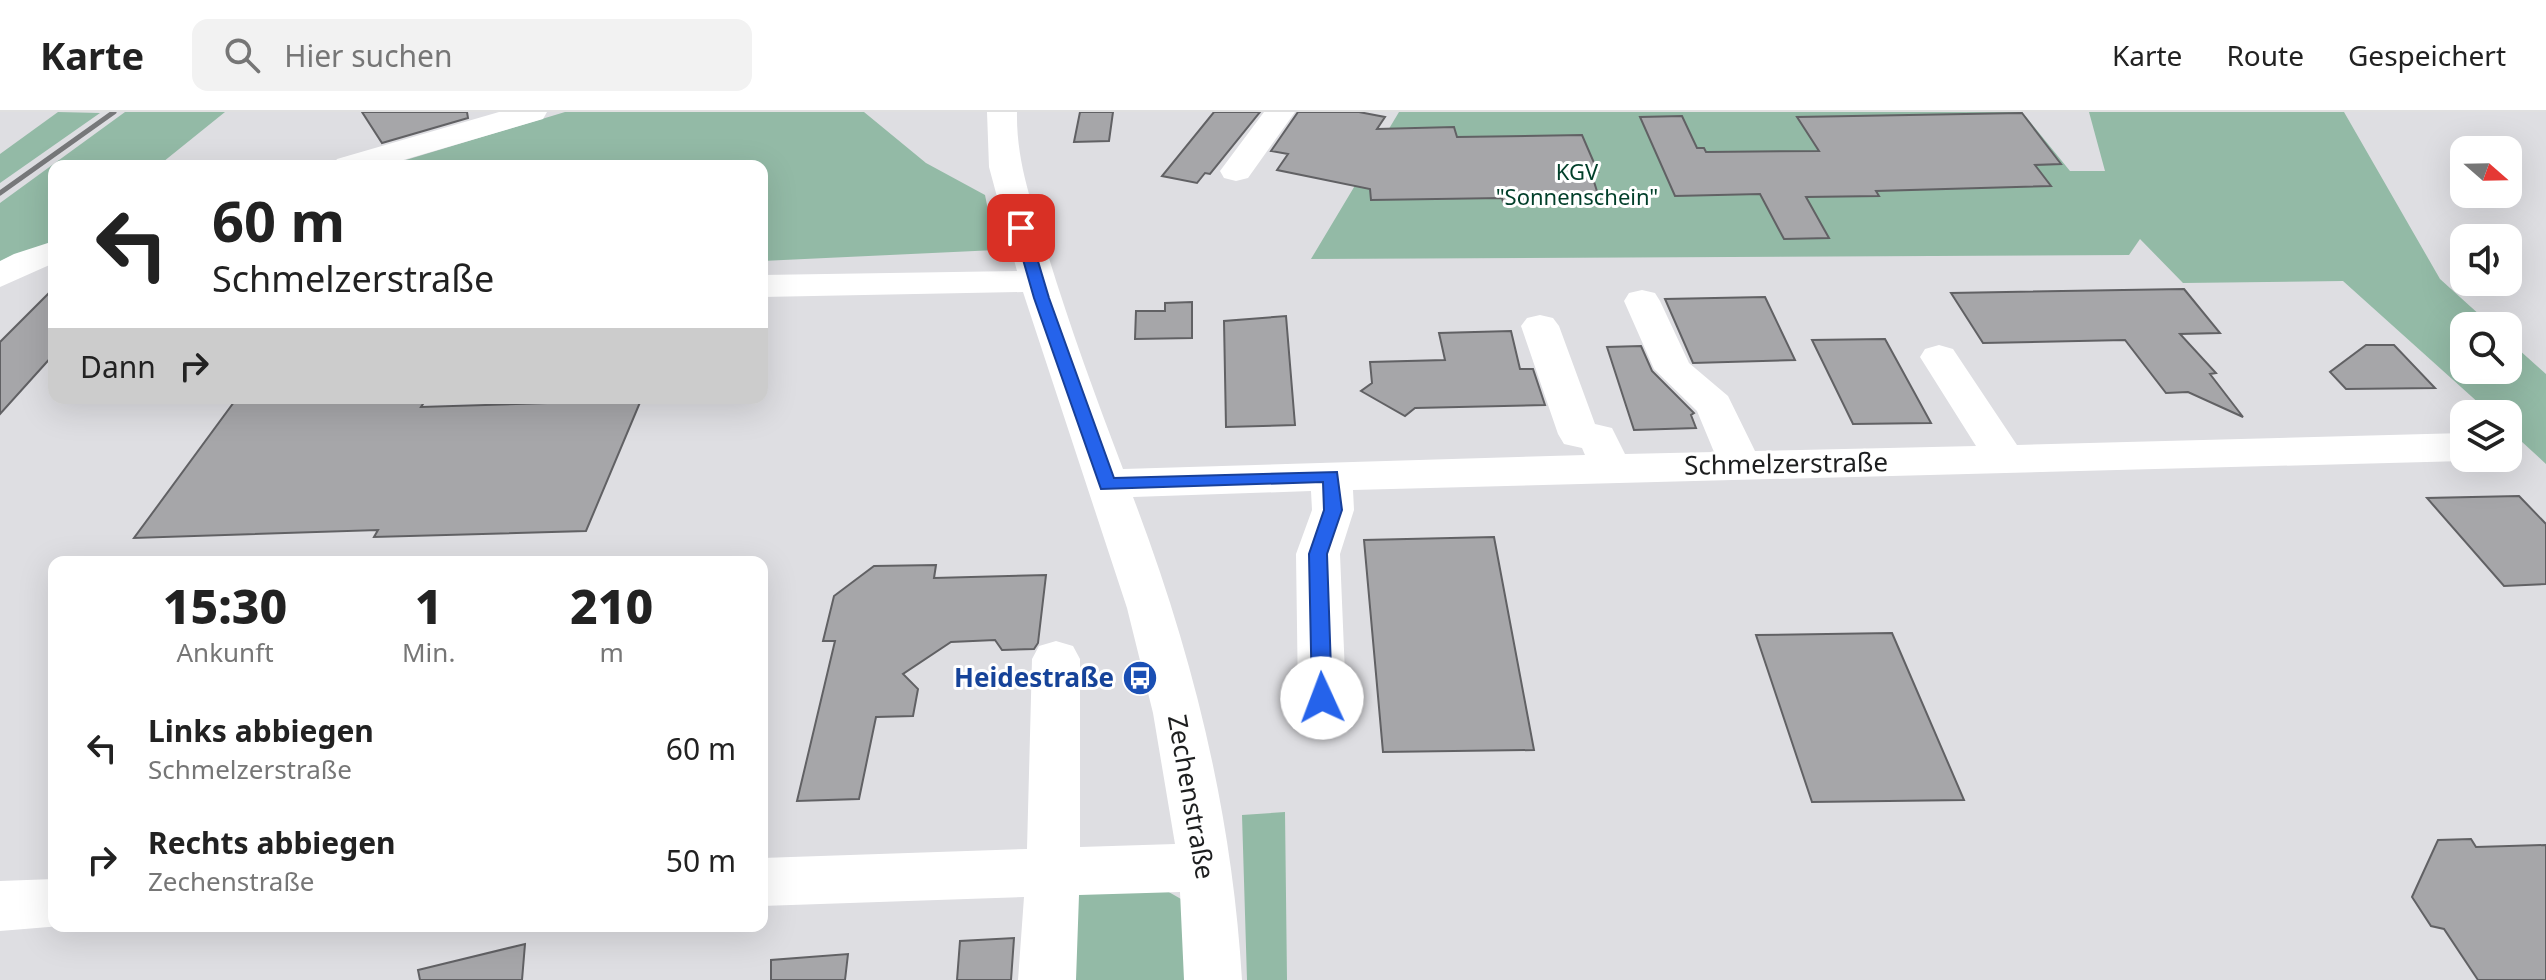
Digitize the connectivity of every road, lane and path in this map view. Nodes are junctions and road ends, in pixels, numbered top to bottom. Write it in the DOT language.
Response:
graph roads {
  1 [pos="532,112"];
  2 [pos="1002,112"];
  3 [pos="1280,112"];
  4 [pos="368,160"];
  5 [pos="1236,171"];
  6 [pos="48,254"];
  7 [pos="0,276"];
  8 [pos="1037,281"];
  9 [pos="768,286"];
  10 [pos="1642,301"];
  11 [pos="1540,326"];
  12 [pos="1939,357"];
  13 [pos="2450,447"];
  14 [pos="2005,459"];
  15 [pos="1740,465"];
  16 [pos="1611,469"];
  17 [pos="1331,476"];
  18 [pos="1107,484"];
  19 [pos="1056,659"];
  20 [pos="1322,698"];
  21 [pos="1206,867"];
  22 [pos="1053,872"];
  23 [pos="768,882"];
  24 [pos="48,904"];
  25 [pos="0,906"];
  26 [pos="1047,980"];
  27 [pos="1213,980"];
  1 -- 4 [label="street"];
  2 -- 8 [label="street, Zechenstraße"];
  3 -- 5 [label="street"];
  6 -- 7 [label="street"];
  8 -- 9 [label="street"];
  8 -- 18 [label="street, Zechenstraße"];
  10 -- 15 [label="street"];
  11 -- 16 [label="street"];
  12 -- 14 [label="street"];
  13 -- 14 [label="street, Schmelzerstraße"];
  14 -- 15 [label="street, Schmelzerstraße"];
  15 -- 16 [label="street, Schmelzerstraße"];
  16 -- 17 [label="street, Schmelzerstraße"];
  17 -- 18 [label="street, Schmelzerstraße"];
  17 -- 20 [label="street"];
  18 -- 21 [label="street, Zechenstraße"];
  19 -- 22 [label="street"];
  21 -- 22 [label="street"];
  21 -- 27 [label="street, Zechenstraße"];
  22 -- 23 [label="street"];
  22 -- 26 [label="street"];
  24 -- 25 [label="street"];
}
